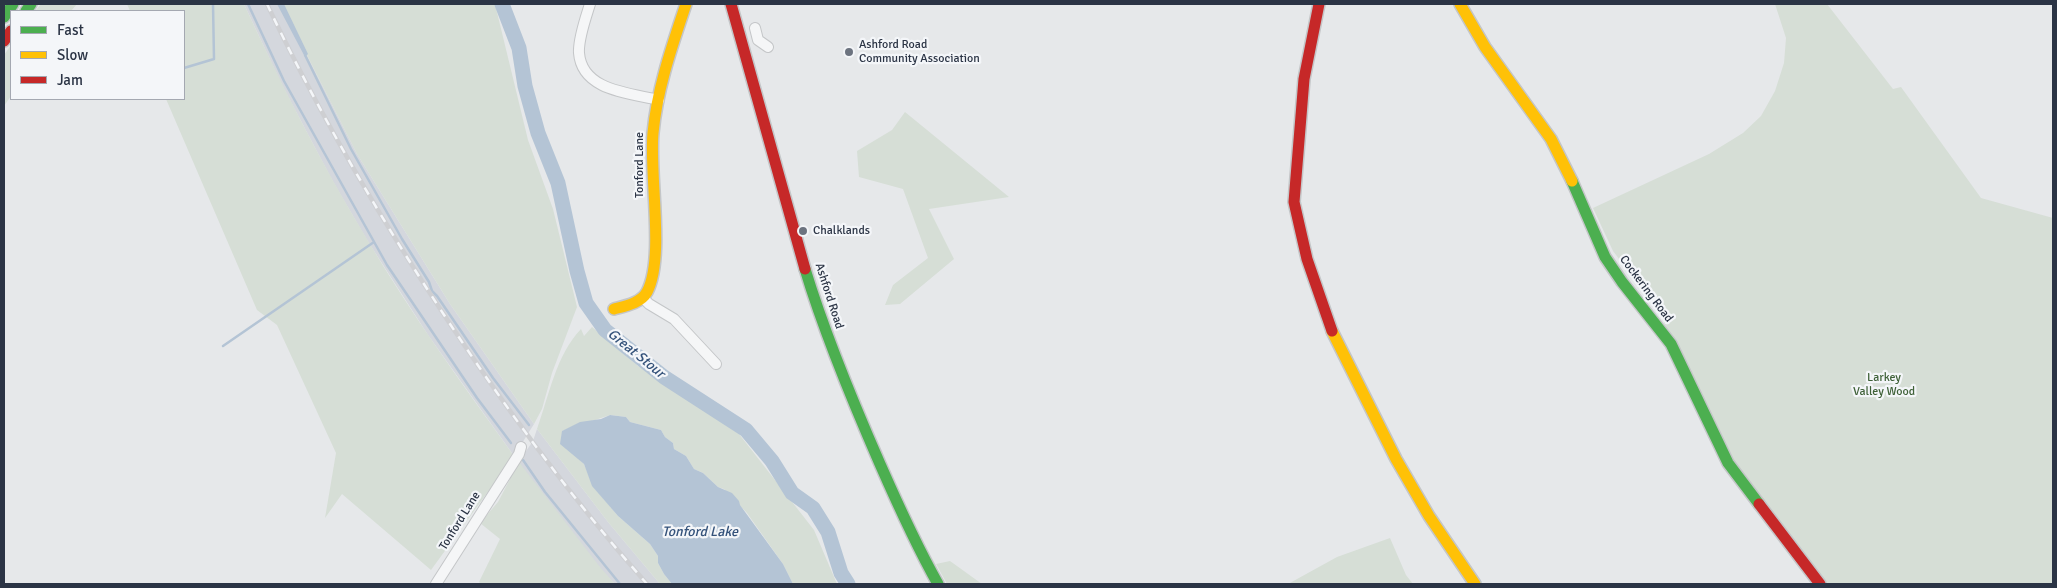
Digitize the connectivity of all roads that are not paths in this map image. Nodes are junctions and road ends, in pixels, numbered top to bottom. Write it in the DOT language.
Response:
graph roads {
  1 [pos="13,4"];
  2 [pos="590,4"];
  3 [pos="686,4"];
  4 [pos="731,4"];
  5 [pos="1318,4"];
  6 [pos="1460,4"];
  7 [pos="4,17"];
  8 [pos="755,28"];
  9 [pos="768,47"];
  10 [pos="659,100"];
  11 [pos="643,298"];
  12 [pos="614,309"];
  13 [pos="716,364"];
  14 [pos="521,447"];
  15 [pos="436,584"];
  16 [pos="938,584"];
  17 [pos="1475,584"];
  18 [pos="1820,584"];
  1 -- 7 [label="main road"];
  2 -- 10 [label="street"];
  3 -- 10 [label="main road, Tonford Lane"];
  4 -- 16 [label="main road, Ashford Road"];
  5 -- 17 [label="main road"];
  6 -- 18 [label="main road, Cockering Road"];
  8 -- 9 [label="street"];
  10 -- 11 [label="main road, Tonford Lane"];
  11 -- 12 [label="main road"];
  11 -- 13 [label="street"];
  14 -- 15 [label="street, Tonford Lane"];
}
